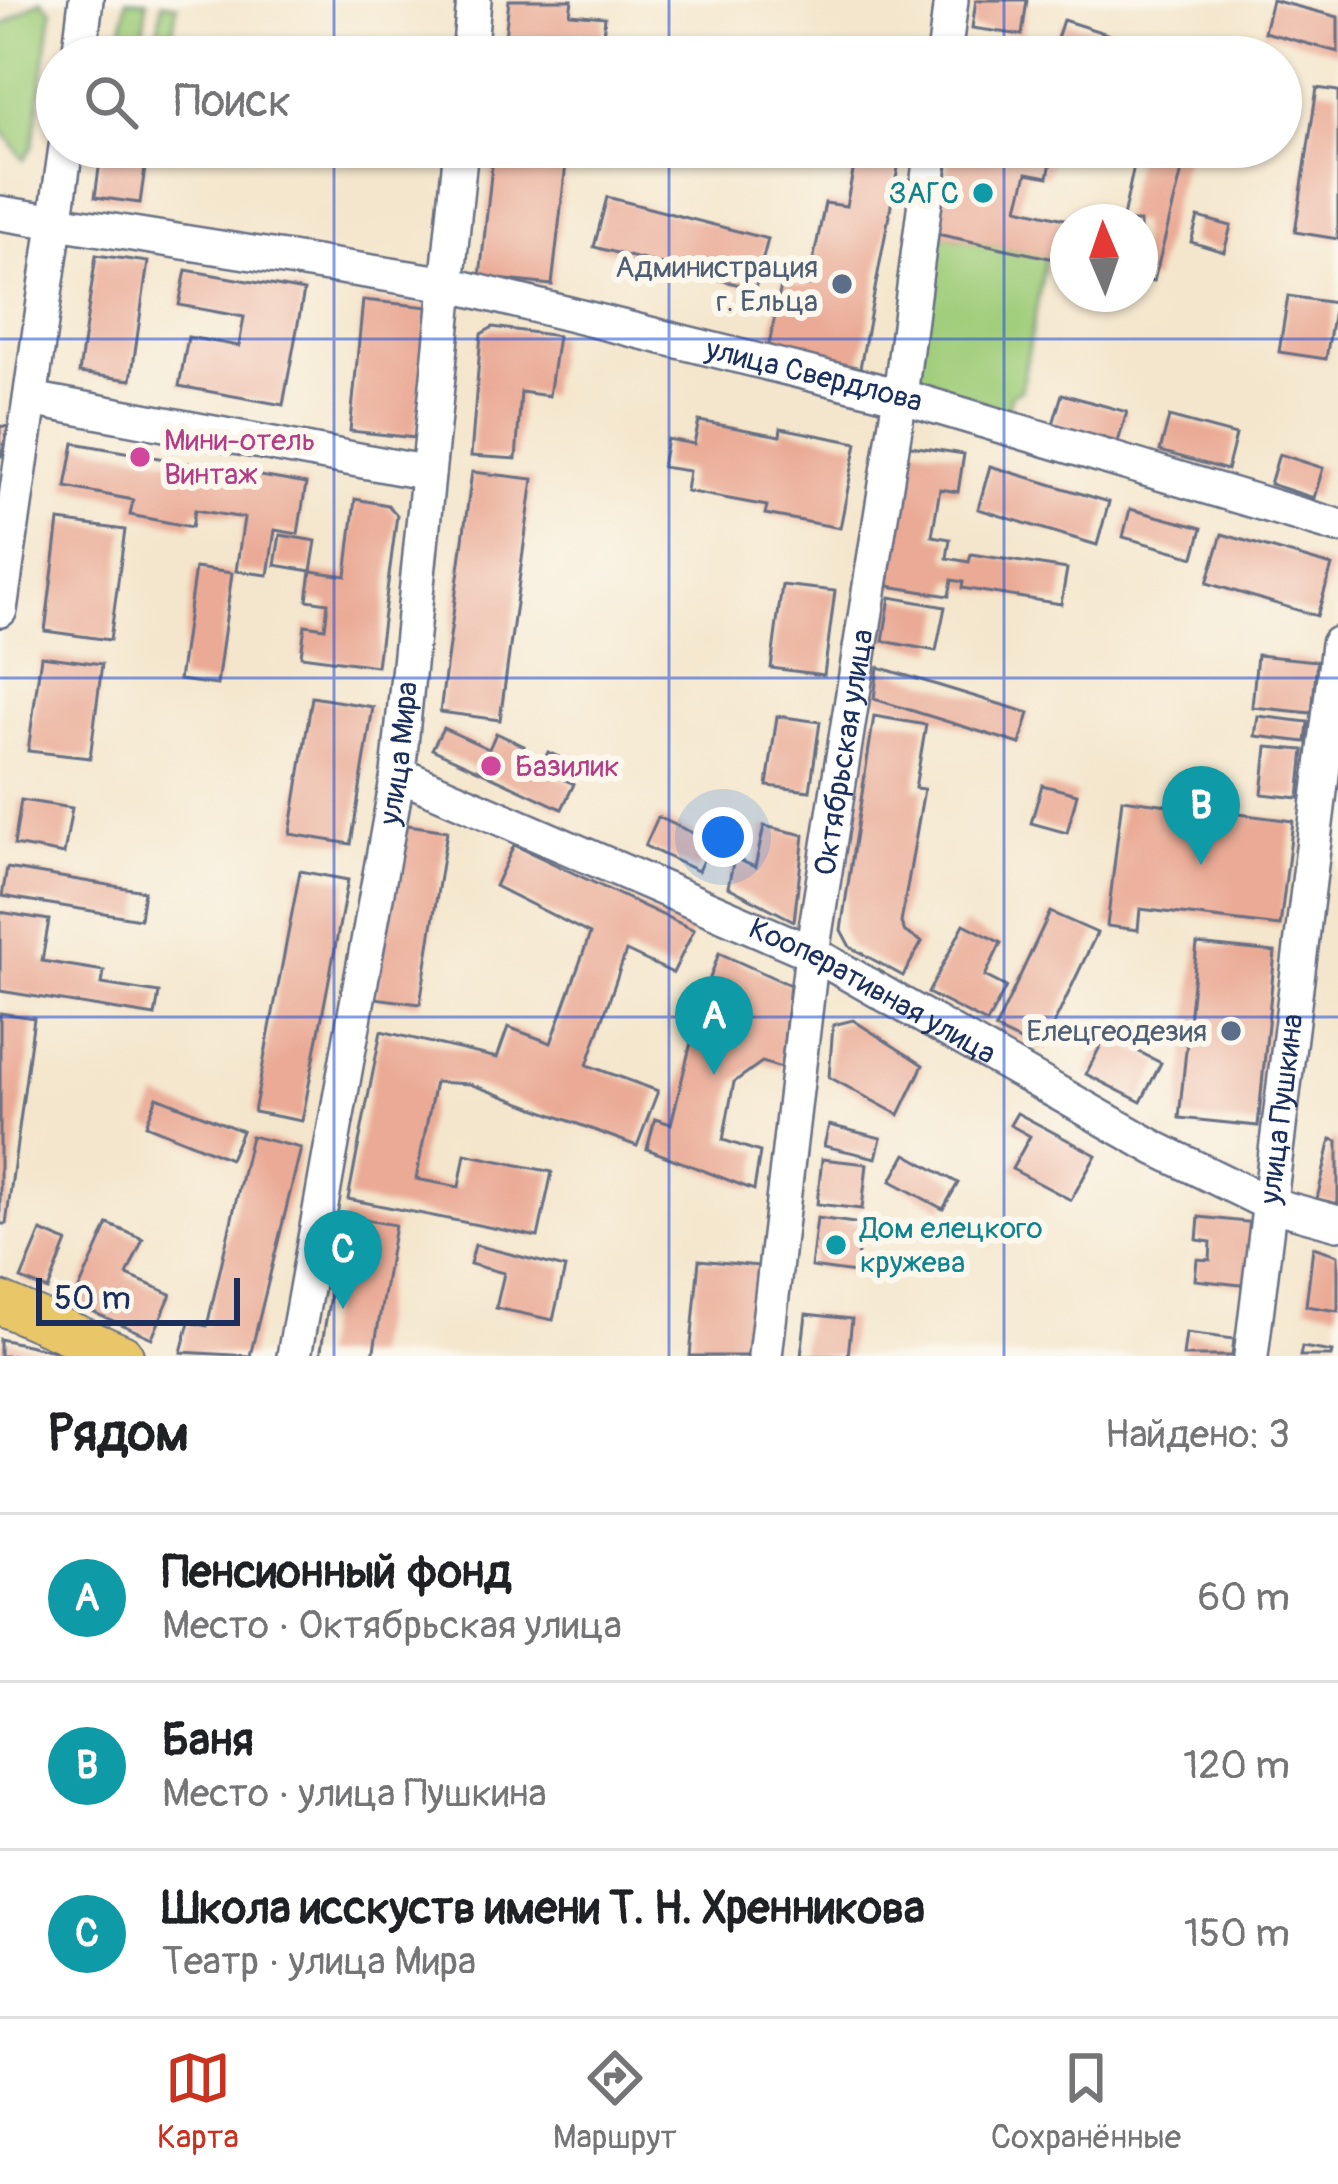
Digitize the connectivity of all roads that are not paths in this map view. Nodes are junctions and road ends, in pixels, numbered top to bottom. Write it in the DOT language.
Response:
graph roads {
  1 [pos="86,0"];
  2 [pos="474,0"];
  3 [pos="951,0"];
  4 [pos="82,36"];
  5 [pos="471,36"];
  6 [pos="947,36"];
  7 [pos="64,168"];
  8 [pos="458,168"];
  9 [pos="929,168"];
  10 [pos="0,214"];
  11 [pos="56,223"];
  12 [pos="448,284"];
  13 [pos="900,396"];
  14 [pos="31,399"];
  15 [pos="428,473"];
  16 [pos="1338,526"];
  17 [pos="0,610"];
  18 [pos="1338,644"];
  19 [pos="398,774"];
  20 [pos="812,953"];
  21 [pos="1269,1204"];
  22 [pos="1338,1223"];
  23 [pos="0,1303"];
  24 [pos="122,1356"];
  25 [pos="295,1356"];
  26 [pos="765,1356"];
  27 [pos="1251,1356"];
  1 -- 4 [label="street"];
  2 -- 5 [label="street"];
  3 -- 6 [label="street"];
  7 -- 11 [label="street"];
  8 -- 12 [label="street, улица Мира"];
  9 -- 13 [label="street, Октябрьская улица"];
  10 -- 11 [label="street, улица Свердлова"];
  11 -- 12 [label="street, улица Свердлова"];
  11 -- 14 [label="street"];
  12 -- 13 [label="street, улица Свердлова"];
  12 -- 15 [label="street, улица Мира"];
  13 -- 16 [label="street, улица Свердлова"];
  13 -- 20 [label="street, Октябрьская улица"];
  14 -- 15 [label="street"];
  14 -- 17 [label="street"];
  15 -- 19 [label="street, улица Мира"];
  18 -- 21 [label="street, улица Пушкина"];
  19 -- 20 [label="street, Кооперативная улица"];
  19 -- 25 [label="street, улица Мира"];
  20 -- 21 [label="street, Кооперативная улица"];
  20 -- 26 [label="street, Октябрьская улица"];
  21 -- 22 [label="street, Кооперативная улица"];
  21 -- 27 [label="street, улица Пушкина"];
  23 -- 24 [label="main road"];
}
